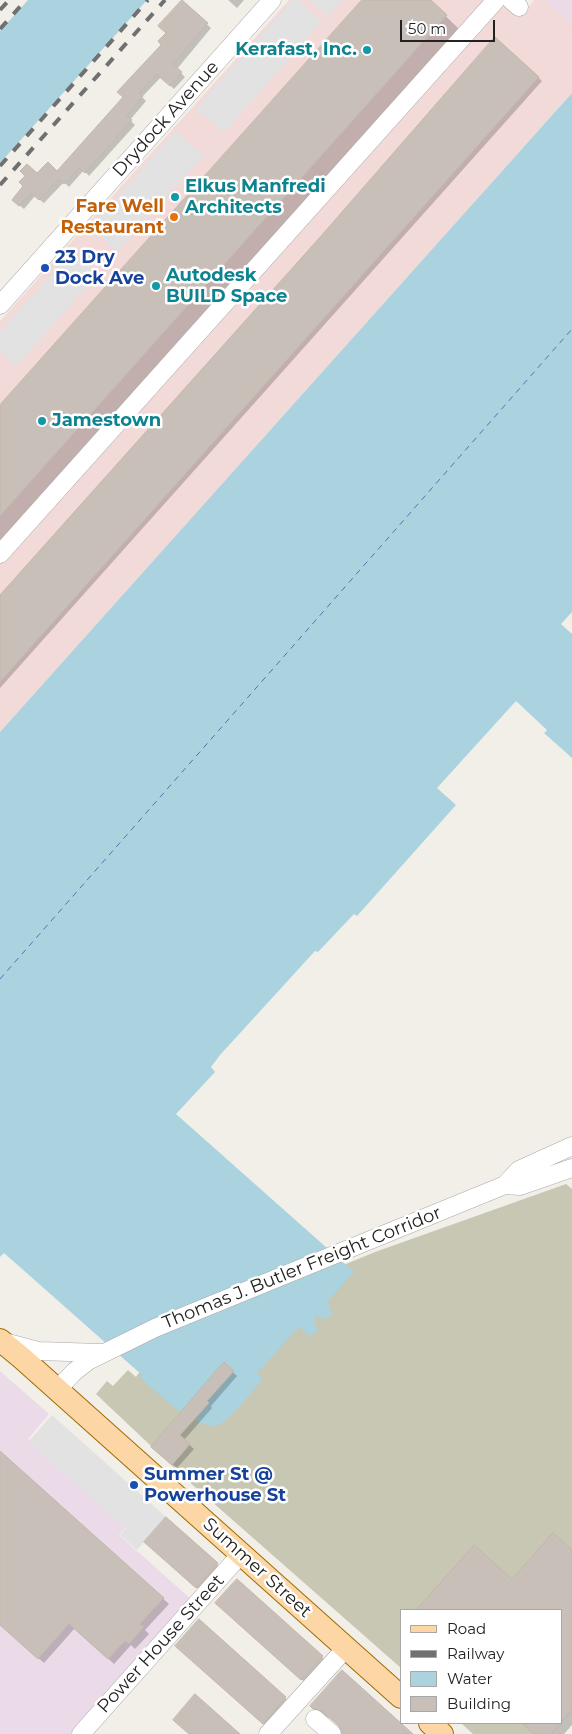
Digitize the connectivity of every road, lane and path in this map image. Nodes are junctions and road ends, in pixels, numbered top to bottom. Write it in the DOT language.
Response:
graph roads {
  1 [pos="272,0"];
  2 [pos="496,0"];
  3 [pos="0,305"];
  4 [pos="0,554"];
  5 [pos="572,1146"];
  6 [pos="572,1168"];
  7 [pos="505,1185"];
  8 [pos="0,1340"];
  9 [pos="101,1353"];
  10 [pos="57,1390"];
  11 [pos="241,1554"];
  12 [pos="346,1648"];
  13 [pos="400,1696"];
  14 [pos="315,1719"];
  15 [pos="431,1724"];
  16 [pos="81,1734"];
  17 [pos="268,1734"];
  18 [pos="332,1734"];
  19 [pos="442,1734"];
  1 -- 3 [label="street, Drydock Avenue"];
  2 -- 4 [label="street"];
  5 -- 7 [label="street, Thomas J. Butler Freight Corridor"];
  6 -- 7 [label="street, Thomas J. Butler Freight Corridor"];
  7 -- 9 [label="street, Thomas J. Butler Freight Corridor"];
  8 -- 9 [label="street, Thomas J. Butler Freight Corridor"];
  8 -- 10 [label="main road, Summer Street"];
  9 -- 10 [label="street, Thomas J. Butler Freight Corridor"];
  10 -- 11 [label="main road, Summer Street"];
  11 -- 12 [label="main road, Summer Street"];
  11 -- 16 [label="street, Power House Street"];
  12 -- 13 [label="main road, Summer Street"];
  12 -- 17 [label="street"];
  14 -- 18 [label="street"];
  15 -- 19 [label="main road"];
}
